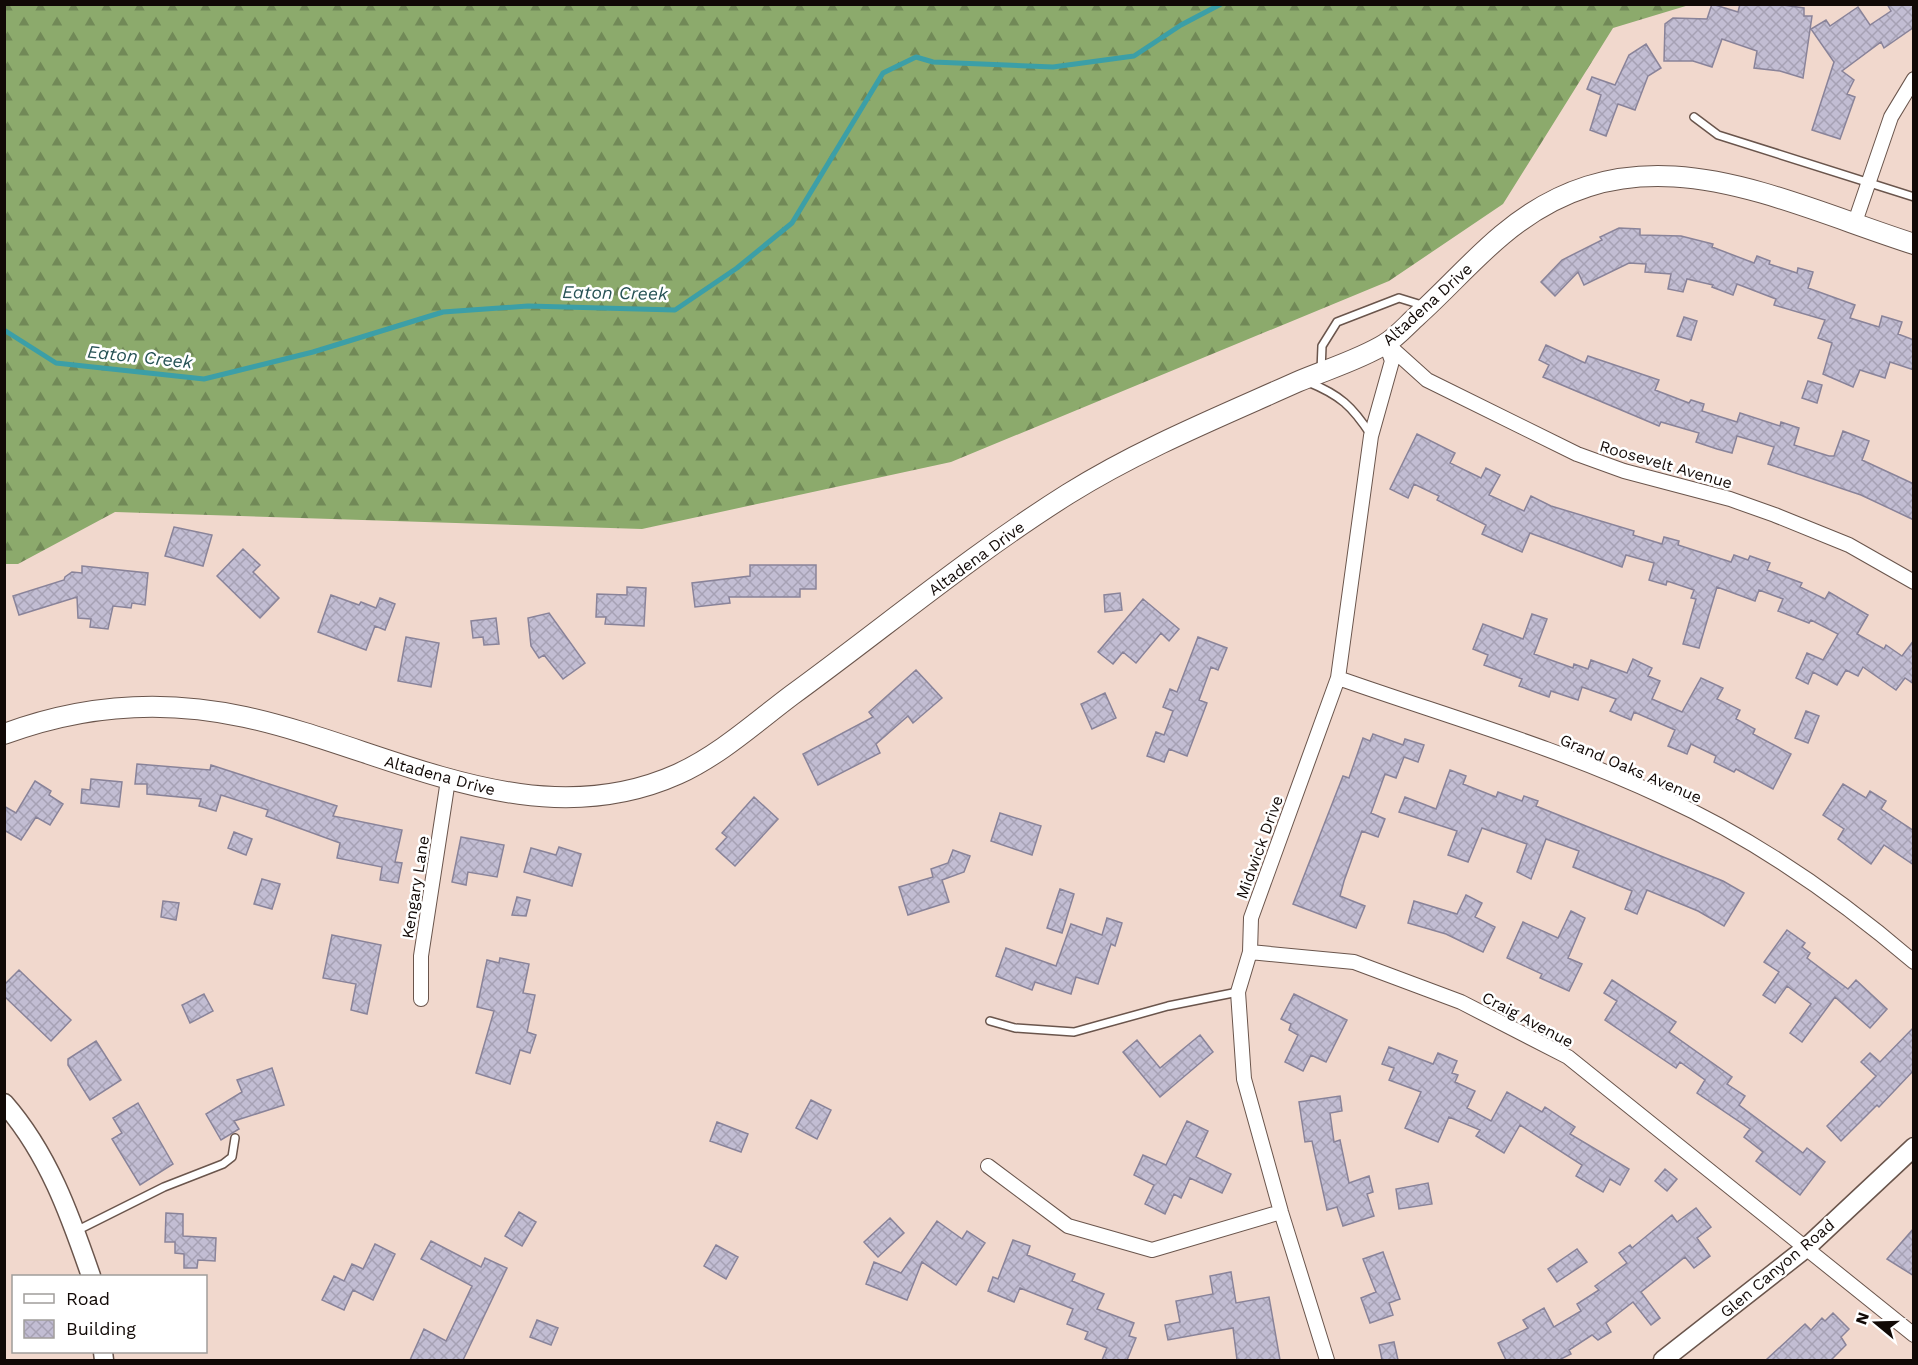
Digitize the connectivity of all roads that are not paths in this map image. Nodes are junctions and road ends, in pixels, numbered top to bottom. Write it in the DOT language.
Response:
graph roads {
  1 [pos="1914,79"];
  2 [pos="1694,117"];
  3 [pos="1869,182"];
  4 [pos="1914,197"];
  5 [pos="1854,225"];
  6 [pos="1914,244"];
  7 [pos="1428,307"];
  8 [pos="1386,344"];
  9 [pos="1312,376"];
  10 [pos="1371,436"];
  11 [pos="1914,582"];
  12 [pos="1338,678"];
  13 [pos="4,734"];
  14 [pos="447,780"];
  15 [pos="1250,952"];
  16 [pos="1914,962"];
  17 [pos="1238,992"];
  18 [pos="421,999"];
  19 [pos="990,1021"];
  20 [pos="4,1103"];
  21 [pos="235,1138"];
  22 [pos="1914,1147"];
  23 [pos="988,1166"];
  24 [pos="1281,1212"];
  25 [pos="76,1231"];
  26 [pos="1806,1248"];
  27 [pos="91,1275"];
  28 [pos="1914,1335"];
  29 [pos="1327,1360"];
  30 [pos="1663,1360"];
  1 -- 3 [label="street"];
  2 -- 3 [label="lane"];
  3 -- 4 [label="lane"];
  3 -- 5 [label="street"];
  5 -- 6 [label="main road, Altadena Drive"];
  5 -- 7 [label="main road, Altadena Drive"];
  7 -- 8 [label="main road, Altadena Drive"];
  7 -- 9 [label="lane"];
  8 -- 9 [label="main road, Altadena Drive"];
  8 -- 10 [label="street, Midwick Drive"];
  8 -- 11 [label="street, Roosevelt Avenue"];
  9 -- 10 [label="lane"];
  9 -- 14 [label="main road, Altadena Drive"];
  10 -- 12 [label="street, Midwick Drive"];
  12 -- 15 [label="street, Midwick Drive"];
  12 -- 16 [label="street, Grand Oaks Avenue"];
  13 -- 14 [label="main road, Altadena Drive"];
  14 -- 18 [label="street, Kengary Lane"];
  15 -- 17 [label="street, Midwick Drive"];
  15 -- 26 [label="street, Craig Avenue"];
  17 -- 19 [label="lane"];
  17 -- 24 [label="street, Midwick Drive"];
  20 -- 25 [label="street"];
  21 -- 25 [label="lane"];
  22 -- 26 [label="street, Glen Canyon Road"];
  23 -- 24 [label="street"];
  24 -- 29 [label="street, Midwick Drive"];
  25 -- 27 [label="street"];
  26 -- 28 [label="street, Craig Avenue"];
  26 -- 30 [label="street, Glen Canyon Road"];
}
